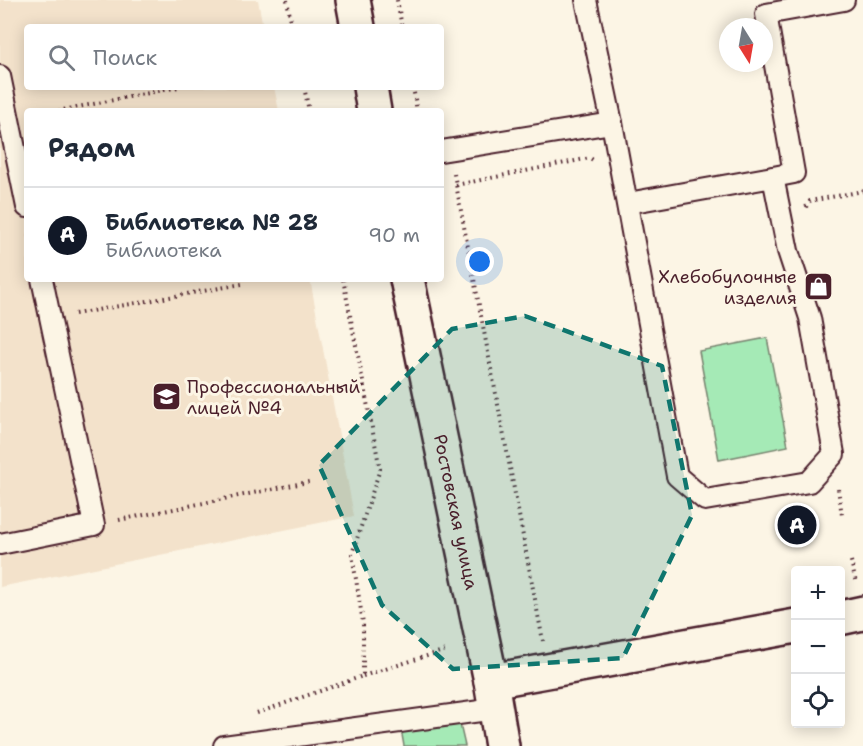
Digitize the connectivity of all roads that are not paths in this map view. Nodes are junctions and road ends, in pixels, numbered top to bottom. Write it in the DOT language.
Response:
graph roads {
  1 [pos="353,0"];
  2 [pos="586,0"];
  3 [pos="844,0"];
  4 [pos="357,24"];
  5 [pos="0,76"];
  6 [pos="370,90"];
  7 [pos="374,108"];
  8 [pos="4,122"];
  9 [pos="612,123"];
  10 [pos="445,151"];
  11 [pos="773,177"];
  12 [pos="24,196"];
  13 [pos="628,203"];
  14 [pos="43,282"];
  15 [pos="408,282"];
  16 [pos="0,544"];
  17 [pos="863,613"];
  18 [pos="845,617"];
  19 [pos="791,627"];
  20 [pos="493,695"];
  21 [pos="224,746"];
  22 [pos="502,746"];
  1 -- 4 [label="street"];
  2 -- 9 [label="lane"];
  3 -- 11 [label="lane"];
  5 -- 8 [label="lane"];
  6 -- 7 [label="street"];
  8 -- 12 [label="lane"];
  9 -- 10 [label="lane"];
  9 -- 13 [label="lane"];
  11 -- 13 [label="lane"];
  11 -- 13 [label="lane"];
  14 -- 16 [label="lane"];
  15 -- 20 [label="street, Ростовская улица"];
  17 -- 18 [label="street"];
  19 -- 20 [label="street"];
  20 -- 21 [label="lane"];
  20 -- 22 [label="street, Ростовская улица"];
}
